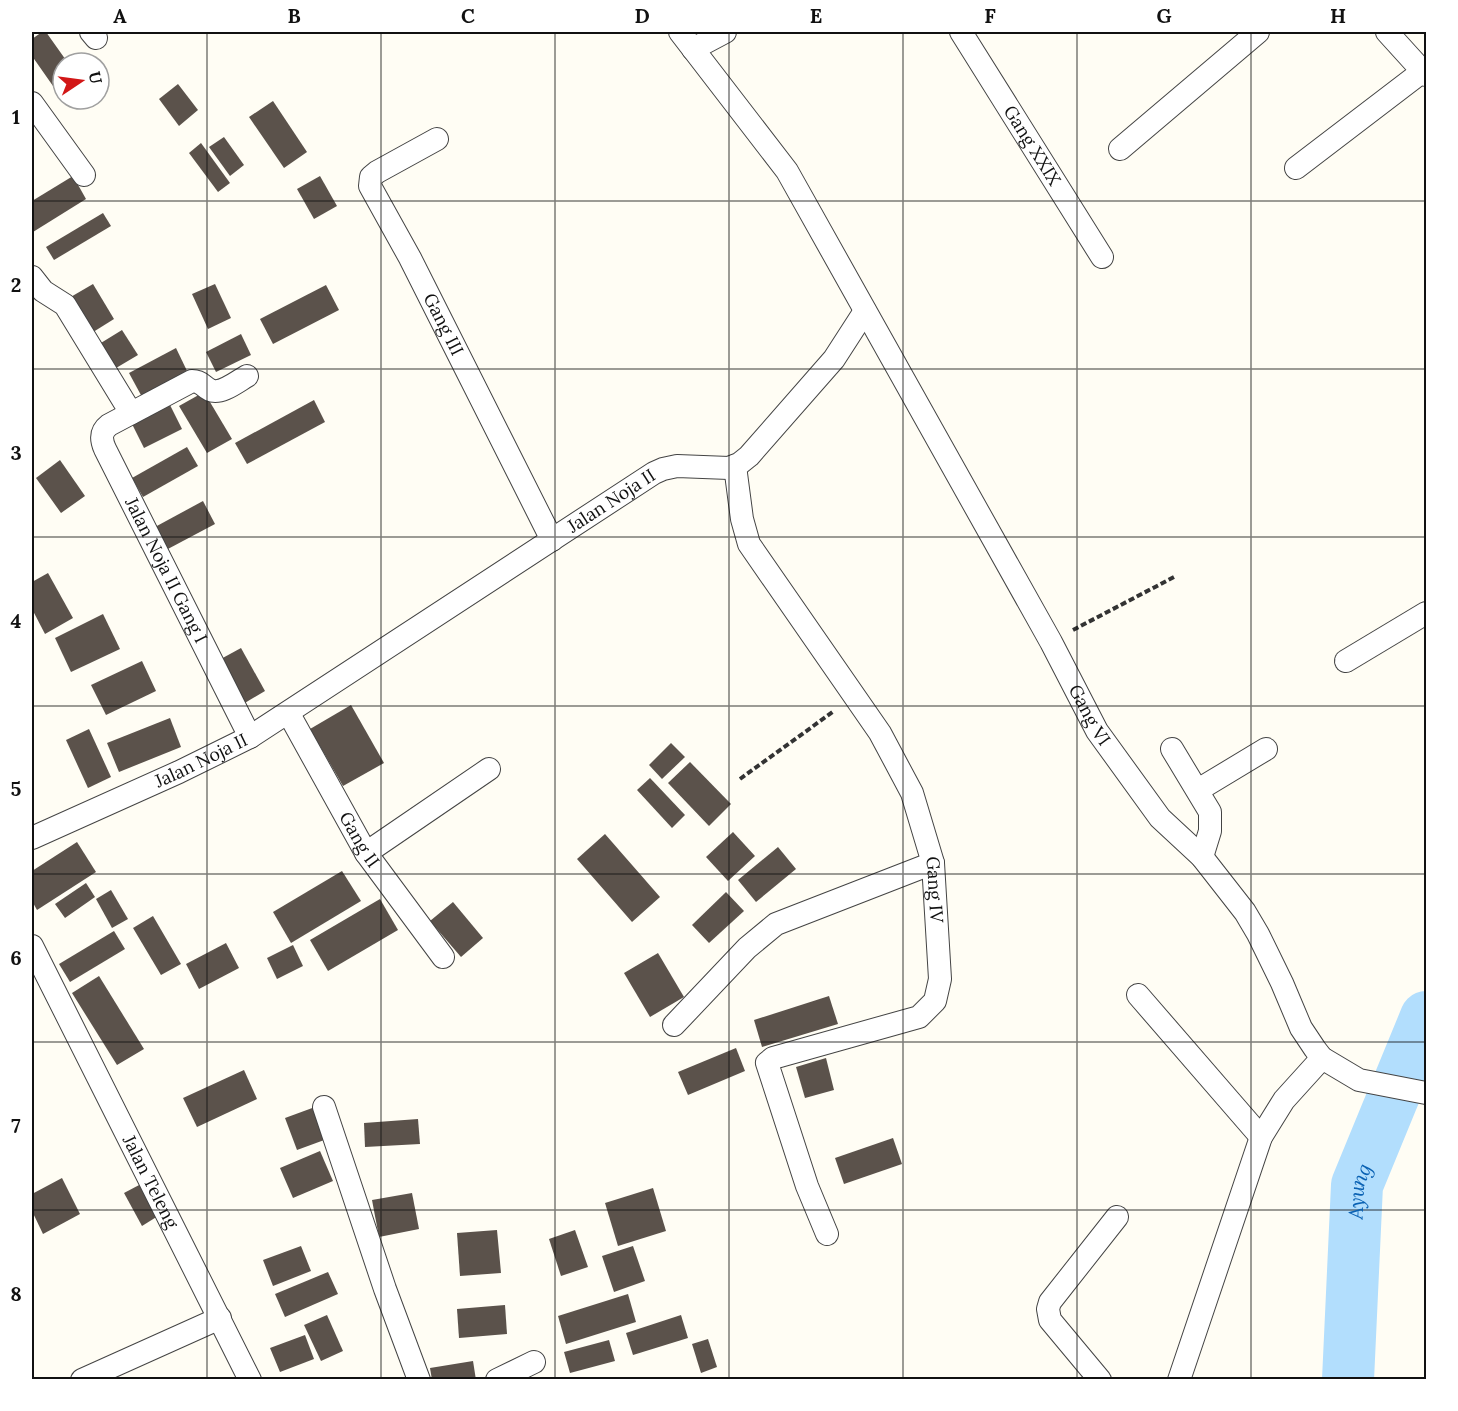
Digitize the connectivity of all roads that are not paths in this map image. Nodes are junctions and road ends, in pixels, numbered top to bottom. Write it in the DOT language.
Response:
graph roads {
  1 [pos="725,32"];
  2 [pos="961,32"];
  3 [pos="1258,32"];
  4 [pos="1387,32"];
  5 [pos="686,40"];
  6 [pos="1425,73"];
  7 [pos="32,104"];
  8 [pos="437,139"];
  9 [pos="1120,149"];
  10 [pos="1296,168"];
  11 [pos="84,175"];
  12 [pos="1102,258"];
  13 [pos="32,277"];
  14 [pos="865,311"];
  15 [pos="247,376"];
  16 [pos="131,413"];
  17 [pos="735,466"];
  18 [pos="552,540"];
  19 [pos="1426,613"];
  20 [pos="1346,661"];
  21 [pos="289,714"];
  22 [pos="250,737"];
  23 [pos="1172,749"];
  24 [pos="1266,749"];
  25 [pos="489,769"];
  26 [pos="1198,790"];
  27 [pos="32,838"];
  28 [pos="366,853"];
  29 [pos="1202,857"];
  30 [pos="933,863"];
  31 [pos="32,946"];
  32 [pos="443,957"];
  33 [pos="41,983"];
  34 [pos="1138,995"];
  35 [pos="674,1025"];
  36 [pos="1322,1058"];
  37 [pos="1420,1091"];
  38 [pos="324,1107"];
  39 [pos="1261,1137"];
  40 [pos="1117,1217"];
  41 [pos="827,1234"];
  42 [pos="220,1318"];
  43 [pos="534,1362"];
  44 [pos="82,1380"];
  45 [pos="250,1380"];
  46 [pos="419,1380"];
  47 [pos="497,1380"];
  48 [pos="1100,1380"];
  49 [pos="1179,1380"];
  1 -- 5 [label="street"];
  2 -- 12 [label="street, Gang XXIX"];
  3 -- 9 [label="street"];
  4 -- 6 [label="street"];
  5 -- 14 [label="street"];
  6 -- 10 [label="street"];
  7 -- 11 [label="street"];
  8 -- 18 [label="street, Gang III"];
  13 -- 16 [label="street"];
  14 -- 17 [label="street"];
  14 -- 29 [label="street, Gang VI"];
  15 -- 16 [label="street"];
  16 -- 22 [label="street, Jalan Noja II Gang I"];
  17 -- 18 [label="street, Jalan Noja II"];
  17 -- 30 [label="street, Gang IV"];
  18 -- 21 [label="street, Jalan Noja II"];
  19 -- 20 [label="street"];
  21 -- 22 [label="street, Jalan Noja II"];
  21 -- 28 [label="street, Gang II"];
  22 -- 27 [label="street, Jalan Noja II"];
  23 -- 26 [label="street"];
  24 -- 26 [label="street"];
  25 -- 28 [label="street"];
  26 -- 29 [label="street"];
  28 -- 32 [label="street, Gang II"];
  29 -- 36 [label="street, Gang VI"];
  30 -- 35 [label="street"];
  30 -- 41 [label="street, Gang IV"];
  31 -- 33 [label="street, Jalan Teleng"];
  33 -- 42 [label="street, Jalan Teleng"];
  34 -- 39 [label="street"];
  36 -- 37 [label="street, Gang VI"];
  36 -- 39 [label="street"];
  38 -- 46 [label="street"];
  39 -- 49 [label="street"];
  40 -- 48 [label="street"];
  42 -- 44 [label="street"];
  42 -- 45 [label="street, Jalan Teleng"];
  43 -- 47 [label="street"];
}
